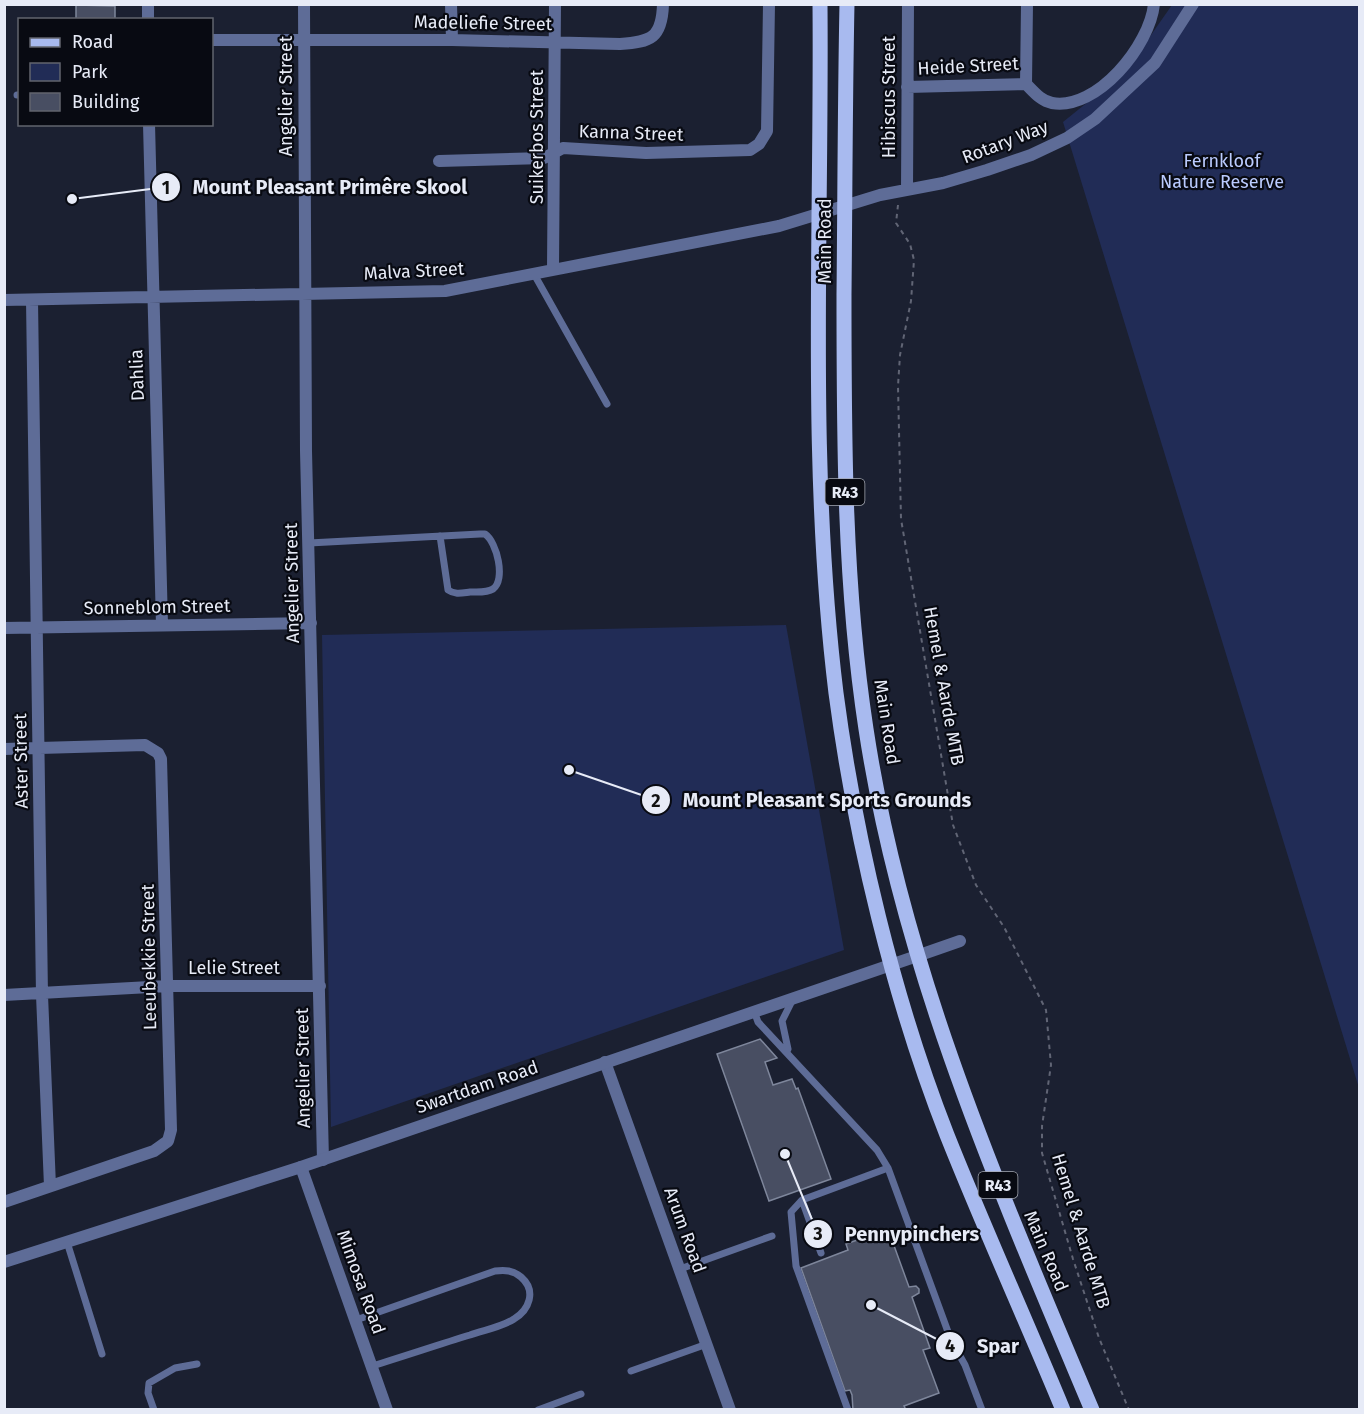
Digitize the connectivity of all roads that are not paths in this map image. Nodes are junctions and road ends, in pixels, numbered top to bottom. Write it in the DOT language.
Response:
graph roads {
  1 [pos="304,4"];
  2 [pos="451,4"];
  3 [pos="555,4"];
  4 [pos="663,4"];
  5 [pos="769,4"];
  6 [pos="820,4"];
  7 [pos="847,4"];
  8 [pos="908,4"];
  9 [pos="1027,4"];
  10 [pos="1154,4"];
  11 [pos="1193,4"];
  12 [pos="213,40"];
  13 [pos="303,40"];
  14 [pos="452,40"];
  15 [pos="555,42"];
  16 [pos="1026,84"];
  17 [pos="907,87"];
  18 [pos="149,126"];
  19 [pos="555,152"];
  20 [pos="439,161"];
  21 [pos="907,190"];
  22 [pos="845,207"];
  23 [pos="819,216"];
  24 [pos="554,269"];
  25 [pos="534,274"];
  26 [pos="306,294"];
  27 [pos="153,296"];
  28 [pos="4,300"];
  29 [pos="32,300"];
  30 [pos="607,404"];
  31 [pos="440,536"];
  32 [pos="309,543"];
  33 [pos="311,623"];
  34 [pos="162,625"];
  35 [pos="36,627"];
  36 [pos="4,628"];
  37 [pos="4,749"];
  38 [pos="40,749"];
  39 [pos="960,941"];
  40 [pos="917,956"];
  41 [pos="892,964"];
  42 [pos="168,986"];
  43 [pos="320,986"];
  44 [pos="4,995"];
  45 [pos="42,995"];
  46 [pos="797,996"];
  47 [pos="754,1011"];
  48 [pos="792,1056"];
  49 [pos="605,1062"];
  50 [pos="323,1160"];
  51 [pos="301,1167"];
  52 [pos="888,1168"];
  53 [pos="50,1186"];
  54 [pos="802,1200"];
  55 [pos="4,1202"];
  56 [pos="772,1236"];
  57 [pos="67,1242"];
  58 [pos="821,1253"];
  59 [pos="4,1262"];
  60 [pos="680,1269"];
  61 [pos="356,1320"];
  62 [pos="707,1344"];
  63 [pos="102,1354"];
  64 [pos="197,1364"];
  65 [pos="372,1366"];
  66 [pos="631,1371"];
  67 [pos="581,1394"];
  68 [pos="154,1410"];
  69 [pos="387,1410"];
  70 [pos="538,1410"];
  71 [pos="730,1410"];
  72 [pos="848,1410"];
  73 [pos="982,1410"];
  74 [pos="1063,1410"];
  75 [pos="1092,1410"];
  1 -- 13 [label="street, Angelier Street"];
  2 -- 14 [label="street"];
  3 -- 15 [label="street, Suikerbos Street"];
  4 -- 15 [label="street, Madeliefie Street"];
  5 -- 19 [label="street, Kanna Street"];
  6 -- 23 [label="main road, Main Road / R43"];
  7 -- 22 [label="main road, Main Road / R43"];
  8 -- 17 [label="street, Hibiscus Street"];
  9 -- 16 [label="street, Heide Street"];
  10 -- 16 [label="street"];
  11 -- 21 [label="street, Rotary Way"];
  12 -- 13 [label="street, Madeliefie Street"];
  13 -- 14 [label="street, Madeliefie Street"];
  13 -- 26 [label="street, Angelier Street"];
  14 -- 15 [label="street, Madeliefie Street"];
  15 -- 19 [label="street, Suikerbos Street"];
  16 -- 17 [label="street, Heide Street"];
  17 -- 21 [label="street, Hibiscus Street"];
  18 -- 27 [label="street, Dahlia"];
  19 -- 20 [label="street, Kanna Street"];
  19 -- 24 [label="street, Suikerbos Street"];
  21 -- 22 [label="street, Rotary Way"];
  22 -- 23 [label="street, Rotary Way"];
  22 -- 40 [label="main road, Main Road / R43"];
  23 -- 24 [label="street, Malva Street"];
  23 -- 41 [label="main road, Main Road / R43"];
  24 -- 25 [label="street, Malva Street"];
  25 -- 26 [label="street, Malva Street"];
  25 -- 30 [label="lane"];
  26 -- 27 [label="street, Malva Street"];
  26 -- 32 [label="street, Angelier Street"];
  27 -- 29 [label="street, Malva Street"];
  27 -- 34 [label="street, Dahlia"];
  28 -- 29 [label="street, Malva Street"];
  29 -- 35 [label="street, Aster Street"];
  31 -- 31 [label="lane"];
  31 -- 32 [label="lane"];
  32 -- 33 [label="street, Angelier Street"];
  33 -- 34 [label="street, Sonneblom Street"];
  33 -- 43 [label="street, Angelier Street"];
  34 -- 35 [label="street, Sonneblom Street"];
  35 -- 36 [label="street, Sonneblom Street"];
  35 -- 38 [label="street, Aster Street"];
  37 -- 38 [label="street, Leeubekkie Street"];
  38 -- 42 [label="street, Leeubekkie Street"];
  38 -- 45 [label="street, Aster Street"];
  39 -- 40 [label="street, Swartdam Road"];
  40 -- 41 [label="street, Swartdam Road"];
  40 -- 75 [label="main road, Main Road / R43"];
  41 -- 46 [label="street, Swartdam Road"];
  41 -- 74 [label="main road, Main Road / R43"];
  42 -- 43 [label="street, Lelie Street"];
  42 -- 45 [label="street, Lelie Street"];
  42 -- 53 [label="street, Leeubekkie Street"];
  43 -- 50 [label="street, Angelier Street"];
  44 -- 45 [label="street, Lelie Street"];
  45 -- 53 [label="street, Aster Street"];
  46 -- 47 [label="street, Swartdam Road"];
  46 -- 48 [label="lane"];
  47 -- 48 [label="lane"];
  47 -- 49 [label="street, Swartdam Road"];
  48 -- 52 [label="lane"];
  49 -- 50 [label="street, Swartdam Road"];
  49 -- 60 [label="street, Arum Road"];
  50 -- 51 [label="street, Swartdam Road"];
  51 -- 57 [label="street, Swartdam Road"];
  51 -- 61 [label="street, Mimosa Road"];
  52 -- 54 [label="lane"];
  52 -- 73 [label="lane"];
  53 -- 55 [label="street, Leeubekkie Street"];
  54 -- 58 [label="lane"];
  54 -- 72 [label="lane"];
  56 -- 60 [label="lane"];
  57 -- 59 [label="street, Swartdam Road"];
  57 -- 63 [label="lane"];
  60 -- 62 [label="street, Arum Road"];
  61 -- 65 [label="street, Mimosa Road"];
  61 -- 65 [label="lane"];
  62 -- 66 [label="lane"];
  62 -- 71 [label="street, Arum Road"];
  64 -- 68 [label="lane"];
  65 -- 69 [label="street, Mimosa Road"];
  67 -- 70 [label="lane"];
}
